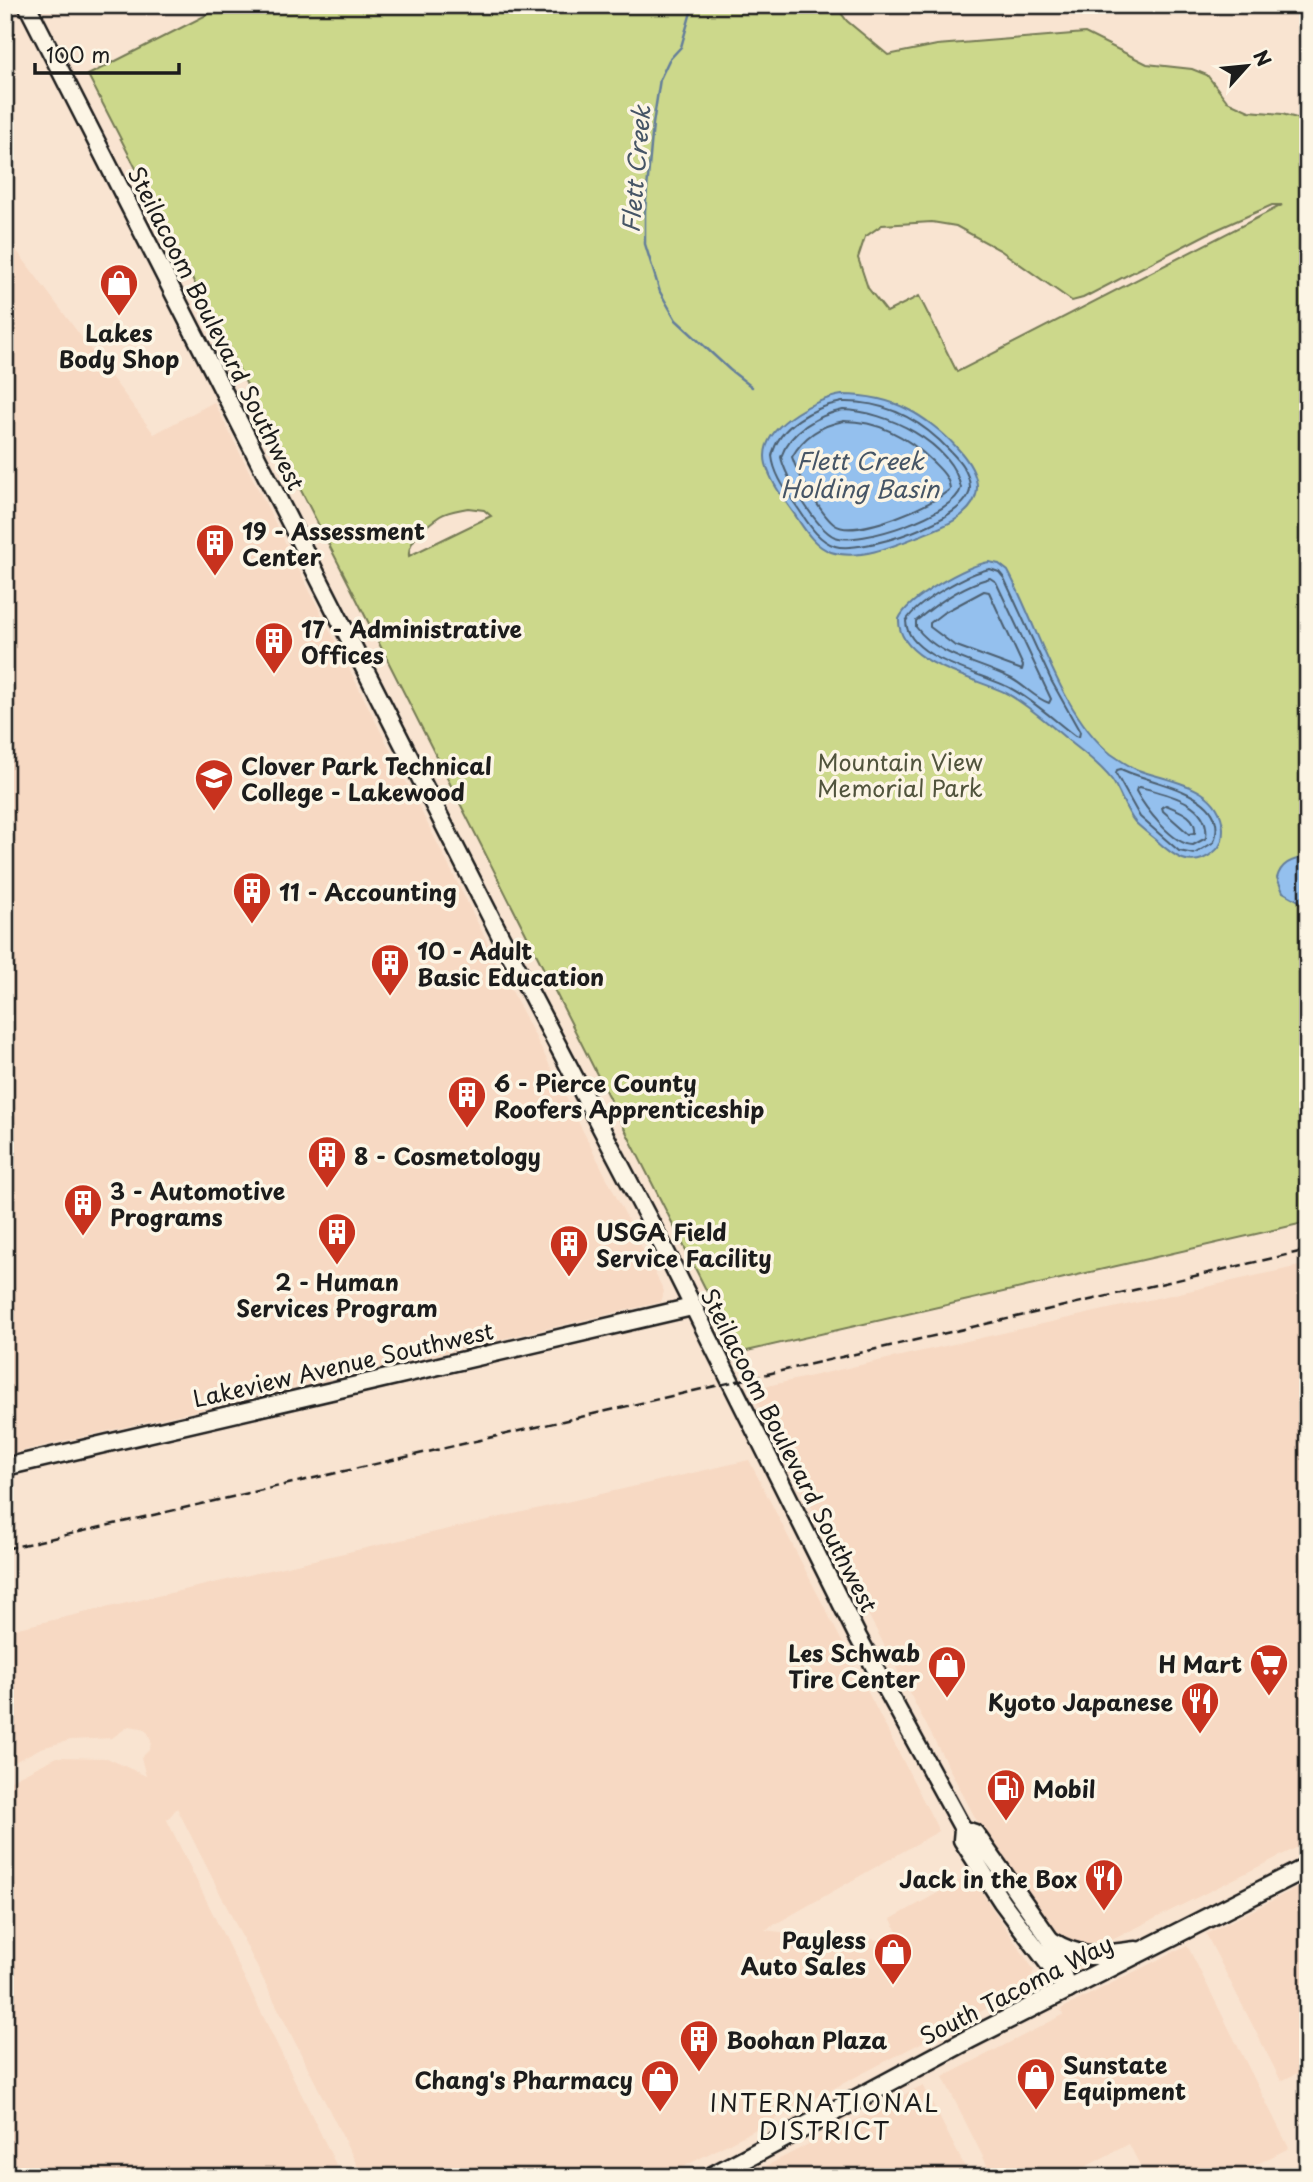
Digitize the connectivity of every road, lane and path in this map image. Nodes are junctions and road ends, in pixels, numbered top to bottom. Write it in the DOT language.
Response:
graph roads {
  1 [pos="27,5"];
  2 [pos="692,1307"];
  3 [pos="5,1467"];
  4 [pos="963,1829"];
  5 [pos="1308,1867"];
  6 [pos="1052,1942"];
  7 [pos="1147,1950"];
  8 [pos="1068,1990"];
  9 [pos="711,2177"];
  1 -- 2 [label="main road, Steilacoom Boulevard Southwest"];
  2 -- 3 [label="main road, Lakeview Avenue Southwest"];
  2 -- 4 [label="main road, Steilacoom Boulevard Southwest"];
  4 -- 6 [label="main road, Steilacoom Boulevard Southwest"];
  4 -- 8 [label="main road, Steilacoom Boulevard Southwest"];
  5 -- 7 [label="main road, South Tacoma Way"];
  6 -- 7 [label="main road"];
  6 -- 8 [label="main road, Steilacoom Boulevard Southwest"];
  7 -- 8 [label="main road, South Tacoma Way"];
  8 -- 9 [label="main road, South Tacoma Way"];
}
